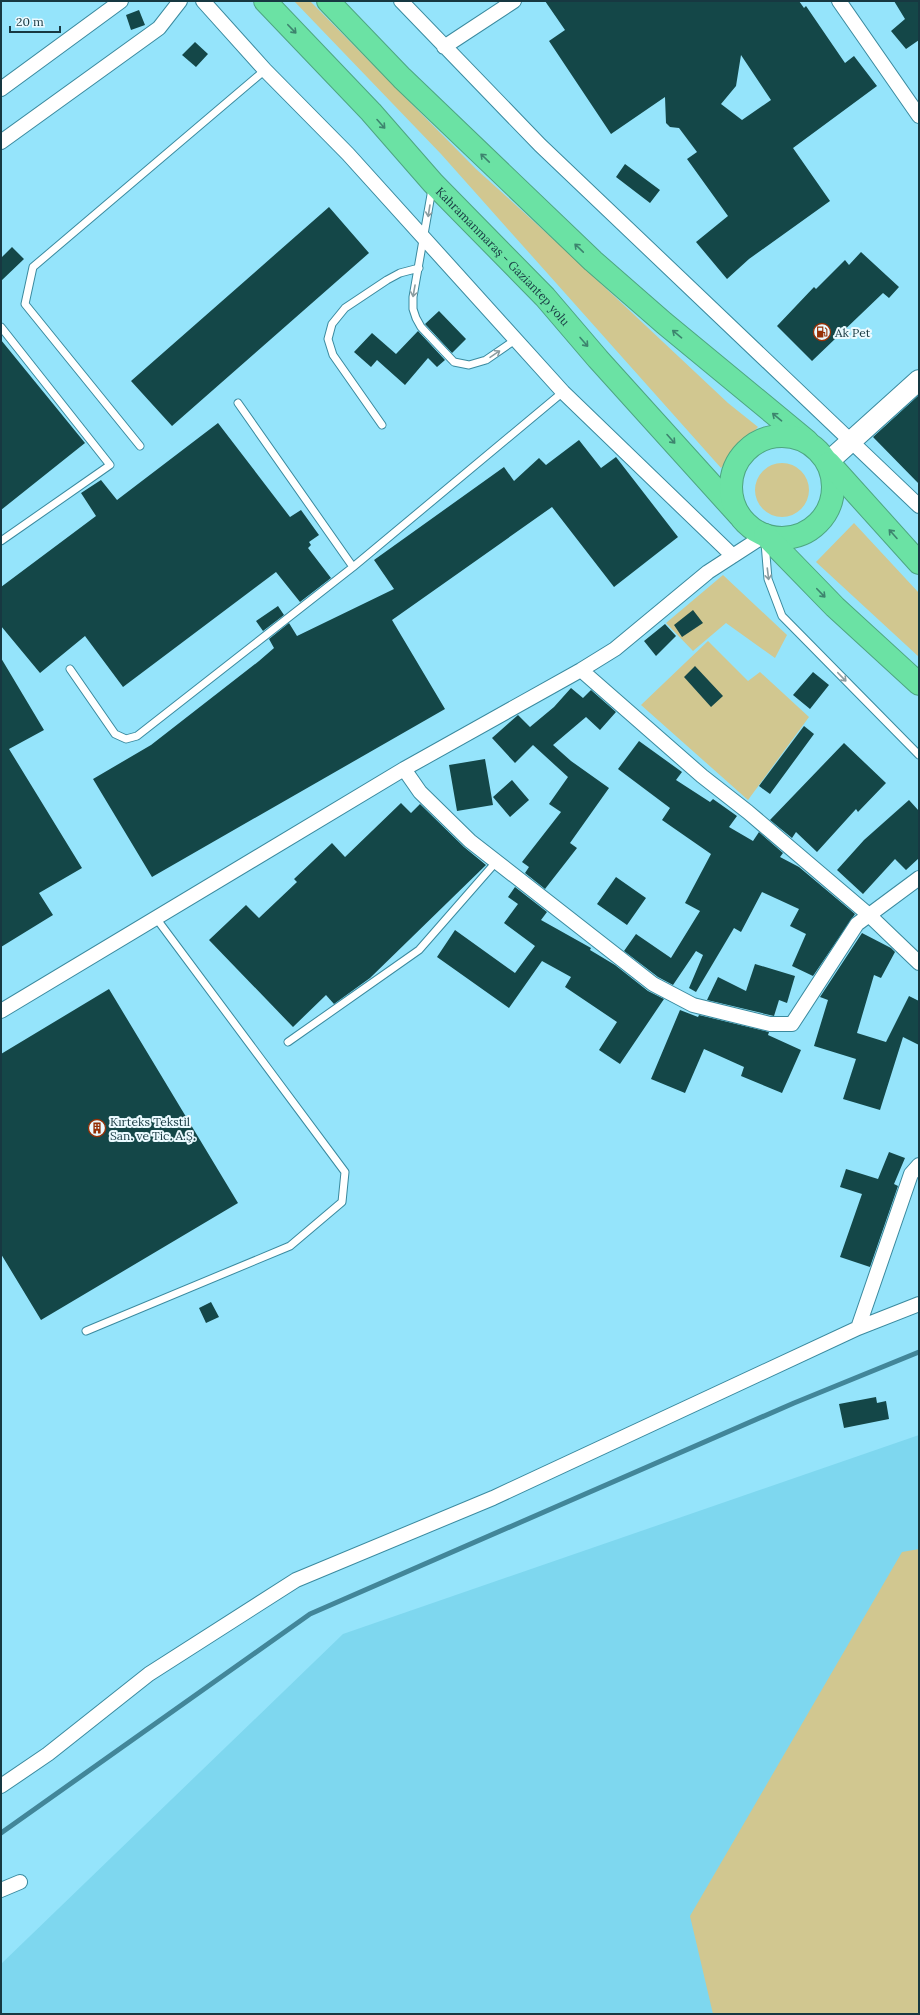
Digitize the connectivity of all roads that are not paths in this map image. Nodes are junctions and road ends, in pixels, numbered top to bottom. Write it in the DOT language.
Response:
graph roads {
  1 [pos="121,1"];
  2 [pos="180,1"];
  3 [pos="203,1"];
  4 [pos="265,1"];
  5 [pos="328,1"];
  6 [pos="401,1"];
  7 [pos="514,1"];
  8 [pos="839,1"];
  9 [pos="444,47"];
  10 [pos="265,70"];
  11 [pos="1,89"];
  12 [pos="919,116"];
  13 [pos="1,142"];
  14 [pos="433,183"];
  15 [pos="424,239"];
  16 [pos="419,268"];
  17 [pos="1,327"];
  18 [pos="515,340"];
  19 [pos="919,380"];
  20 [pos="563,392"];
  21 [pos="238,403"];
  22 [pos="382,425"];
  23 [pos="807,441"];
  24 [pos="851,442"];
  25 [pos="140,446"];
  26 [pos="828,462"];
  27 [pos="919,506"];
  28 [pos="738,514"];
  29 [pos="764,535"];
  30 [pos="1,541"];
  31 [pos="733,556"];
  32 [pos="919,563"];
  33 [pos="353,567"];
  34 [pos="70,669"];
  35 [pos="582,670"];
  36 [pos="919,684"];
  37 [pos="919,755"];
  38 [pos="404,769"];
  39 [pos="496,862"];
  40 [pos="919,878"];
  41 [pos="869,916"];
  42 [pos="156,918"];
  43 [pos="919,963"];
  44 [pos="1,1011"];
  45 [pos="288,1042"];
  46 [pos="919,1165"];
  47 [pos="919,1304"];
  48 [pos="858,1328"];
  49 [pos="86,1331"];
  50 [pos="1,1786"];
  51 [pos="20,1882"];
  52 [pos="1,1890"];
  1 -- 11 [label="street"];
  2 -- 13 [label="street"];
  3 -- 10 [label="street"];
  4 -- 14 [label="highway, Kahramanmaraş - Gaziantep yolu, one-way"];
  23 -- 5 [label="highway, one-way"];
  6 -- 9 [label="street"];
  7 -- 9 [label="street"];
  8 -- 12 [label="street"];
  9 -- 24 [label="street"];
  10 -- 15 [label="street"];
  10 -- 25 [label="lane"];
  14 -- 15 [label="lane, one-way"];
  14 -- 28 [label="highway, Kahramanmaraş - Gaziantep yolu, one-way"];
  15 -- 16 [label="lane"];
  15 -- 18 [label="street"];
  16 -- 18 [label="lane, one-way"];
  16 -- 22 [label="lane"];
  17 -- 30 [label="lane"];
  18 -- 20 [label="street"];
  19 -- 24 [label="street"];
  20 -- 31 [label="street"];
  20 -- 33 [label="lane"];
  21 -- 33 [label="lane"];
  23 -- 26 [label="highway"];
  23 -- 28 [label="highway"];
  24 -- 26 [label="street"];
  24 -- 27 [label="street"];
  26 -- 29 [label="highway"];
  32 -- 26 [label="highway, one-way"];
  28 -- 29 [label="highway"];
  29 -- 31 [label="street"];
  29 -- 36 [label="highway, one-way"];
  29 -- 37 [label="lane, one-way"];
  31 -- 35 [label="street"];
  33 -- 34 [label="lane"];
  35 -- 38 [label="street"];
  35 -- 41 [label="street"];
  38 -- 39 [label="street"];
  38 -- 42 [label="street"];
  39 -- 41 [label="street"];
  39 -- 45 [label="lane"];
  40 -- 41 [label="street"];
  41 -- 43 [label="street"];
  42 -- 44 [label="street"];
  42 -- 49 [label="lane"];
  46 -- 48 [label="street"];
  47 -- 48 [label="street"];
  48 -- 50 [label="street"];
  51 -- 52 [label="street"];
}
